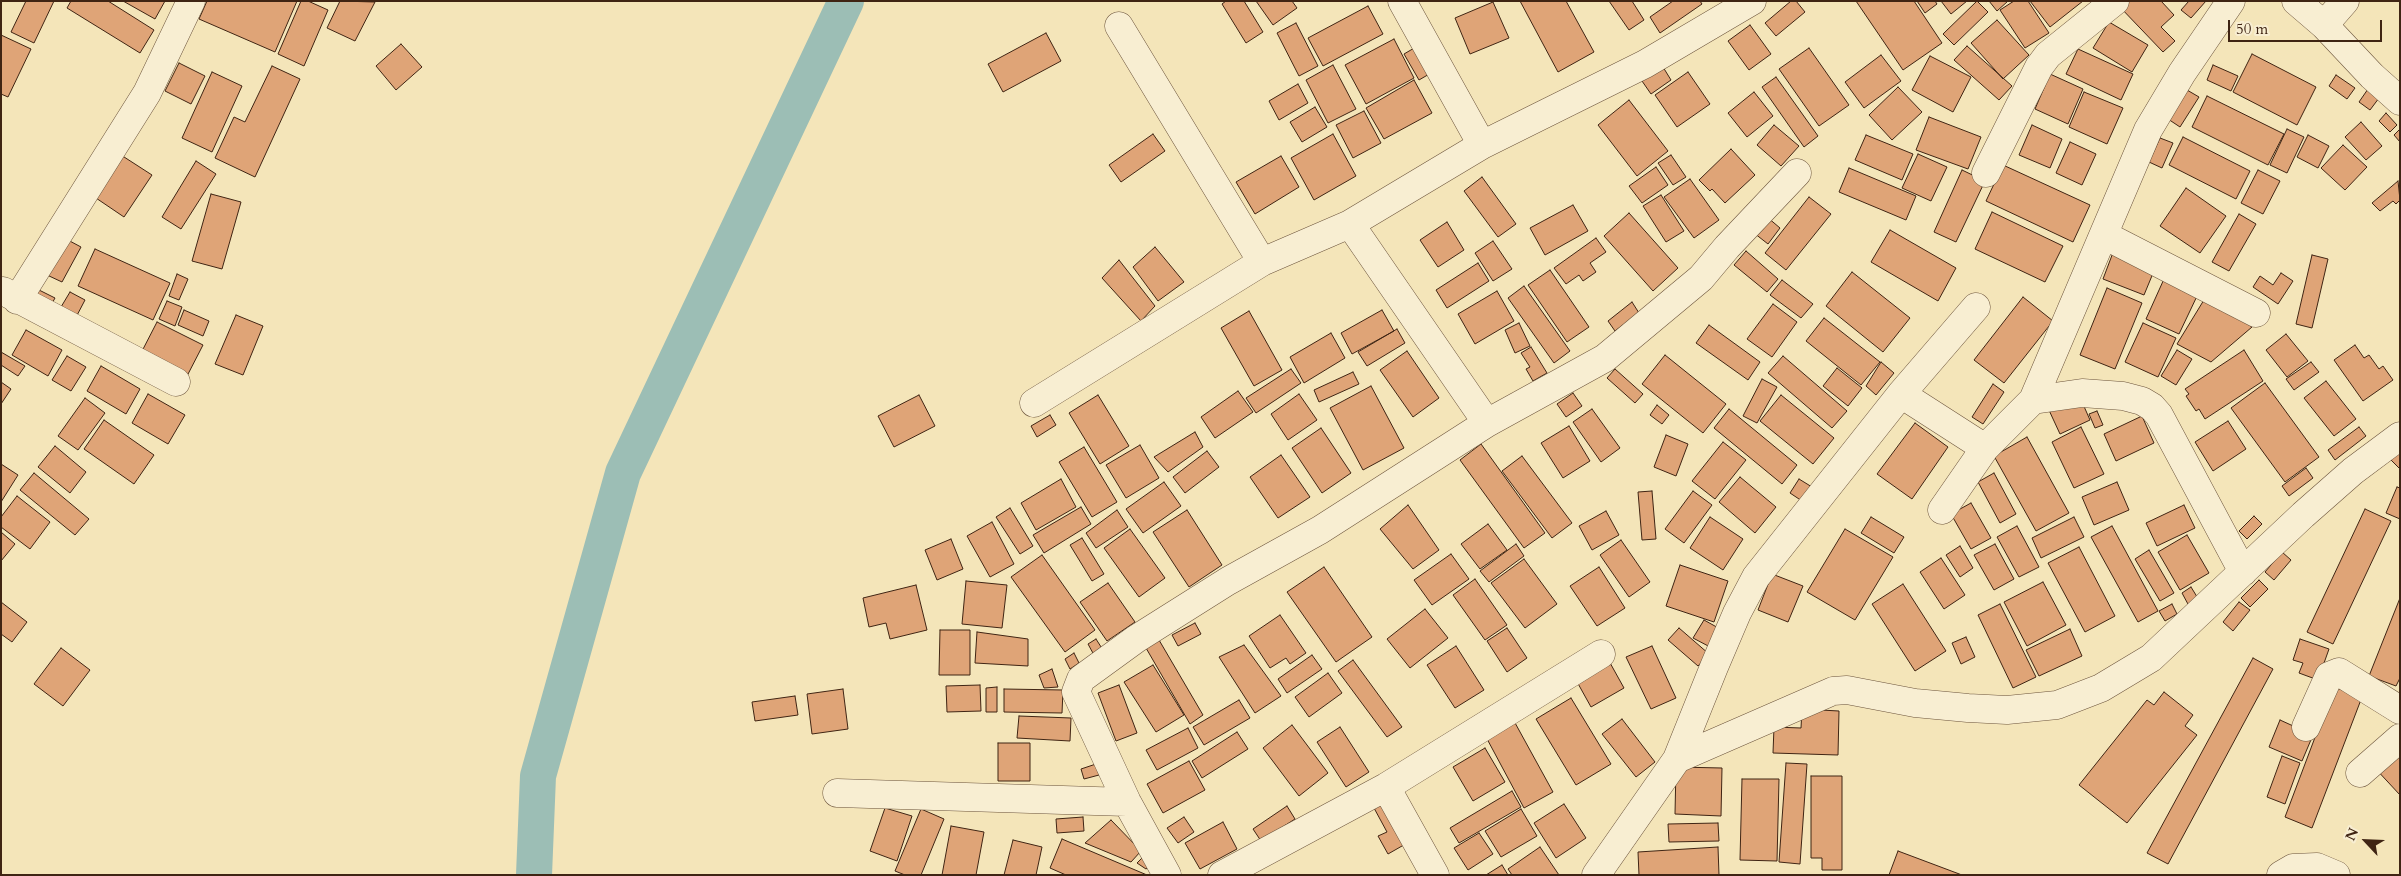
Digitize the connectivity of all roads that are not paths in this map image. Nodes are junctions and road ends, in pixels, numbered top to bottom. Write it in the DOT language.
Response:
graph roads {
  1 [pos="191,1"];
  2 [pos="1402,1"];
  3 [pos="2116,1"];
  4 [pos="2231,1"];
  5 [pos="2296,1"];
  6 [pos="2345,1"];
  7 [pos="1750,2"];
  8 [pos="2324,25"];
  9 [pos="1118,26"];
  10 [pos="2400,101"];
  11 [pos="1482,145"];
  12 [pos="1797,173"];
  13 [pos="1986,173"];
  14 [pos="1350,224"];
  15 [pos="2104,235"];
  16 [pos="1262,262"];
  17 [pos="9,295"];
  18 [pos="1976,307"];
  19 [pos="2256,313"];
  20 [pos="176,382"];
  21 [pos="1901,394"];
  22 [pos="2033,400"];
  23 [pos="1034,404"];
  24 [pos="1487,423"];
  25 [pos="2400,436"];
  26 [pos="1985,448"];
  27 [pos="1942,510"];
  28 [pos="2243,572"];
  29 [pos="1601,654"];
  30 [pos="2400,710"];
  31 [pos="2306,727"];
  32 [pos="2400,738"];
  33 [pos="1677,759"];
  34 [pos="2360,773"];
  35 [pos="1386,787"];
  36 [pos="837,793"];
  37 [pos="1126,802"];
  38 [pos="1166,875"];
  39 [pos="1222,875"];
  40 [pos="1435,875"];
  41 [pos="1596,875"];
  42 [pos="2281,875"];
  43 [pos="2336,875"];
  1 -- 17 [label="street"];
  2 -- 11 [label="street"];
  3 -- 13 [label="street"];
  4 -- 15 [label="street"];
  5 -- 8 [label="street"];
  6 -- 8 [label="street"];
  7 -- 11 [label="street"];
  8 -- 10 [label="street"];
  9 -- 16 [label="street"];
  11 -- 14 [label="street"];
  12 -- 24 [label="street"];
  14 -- 16 [label="street"];
  14 -- 24 [label="street"];
  15 -- 19 [label="street"];
  15 -- 22 [label="street"];
  16 -- 23 [label="street"];
  17 -- 20 [label="street"];
  18 -- 21 [label="street"];
  21 -- 26 [label="street"];
  21 -- 33 [label="street"];
  22 -- 26 [label="street"];
  22 -- 28 [label="street"];
  24 -- 37 [label="street"];
  25 -- 28 [label="street"];
  26 -- 27 [label="street"];
  28 -- 33 [label="street"];
  29 -- 35 [label="street"];
  30 -- 31 [label="street"];
  32 -- 34 [label="street"];
  33 -- 41 [label="street"];
  35 -- 39 [label="street"];
  35 -- 40 [label="street"];
  36 -- 37 [label="street"];
  37 -- 38 [label="street"];
  42 -- 43 [label="street"];
}
